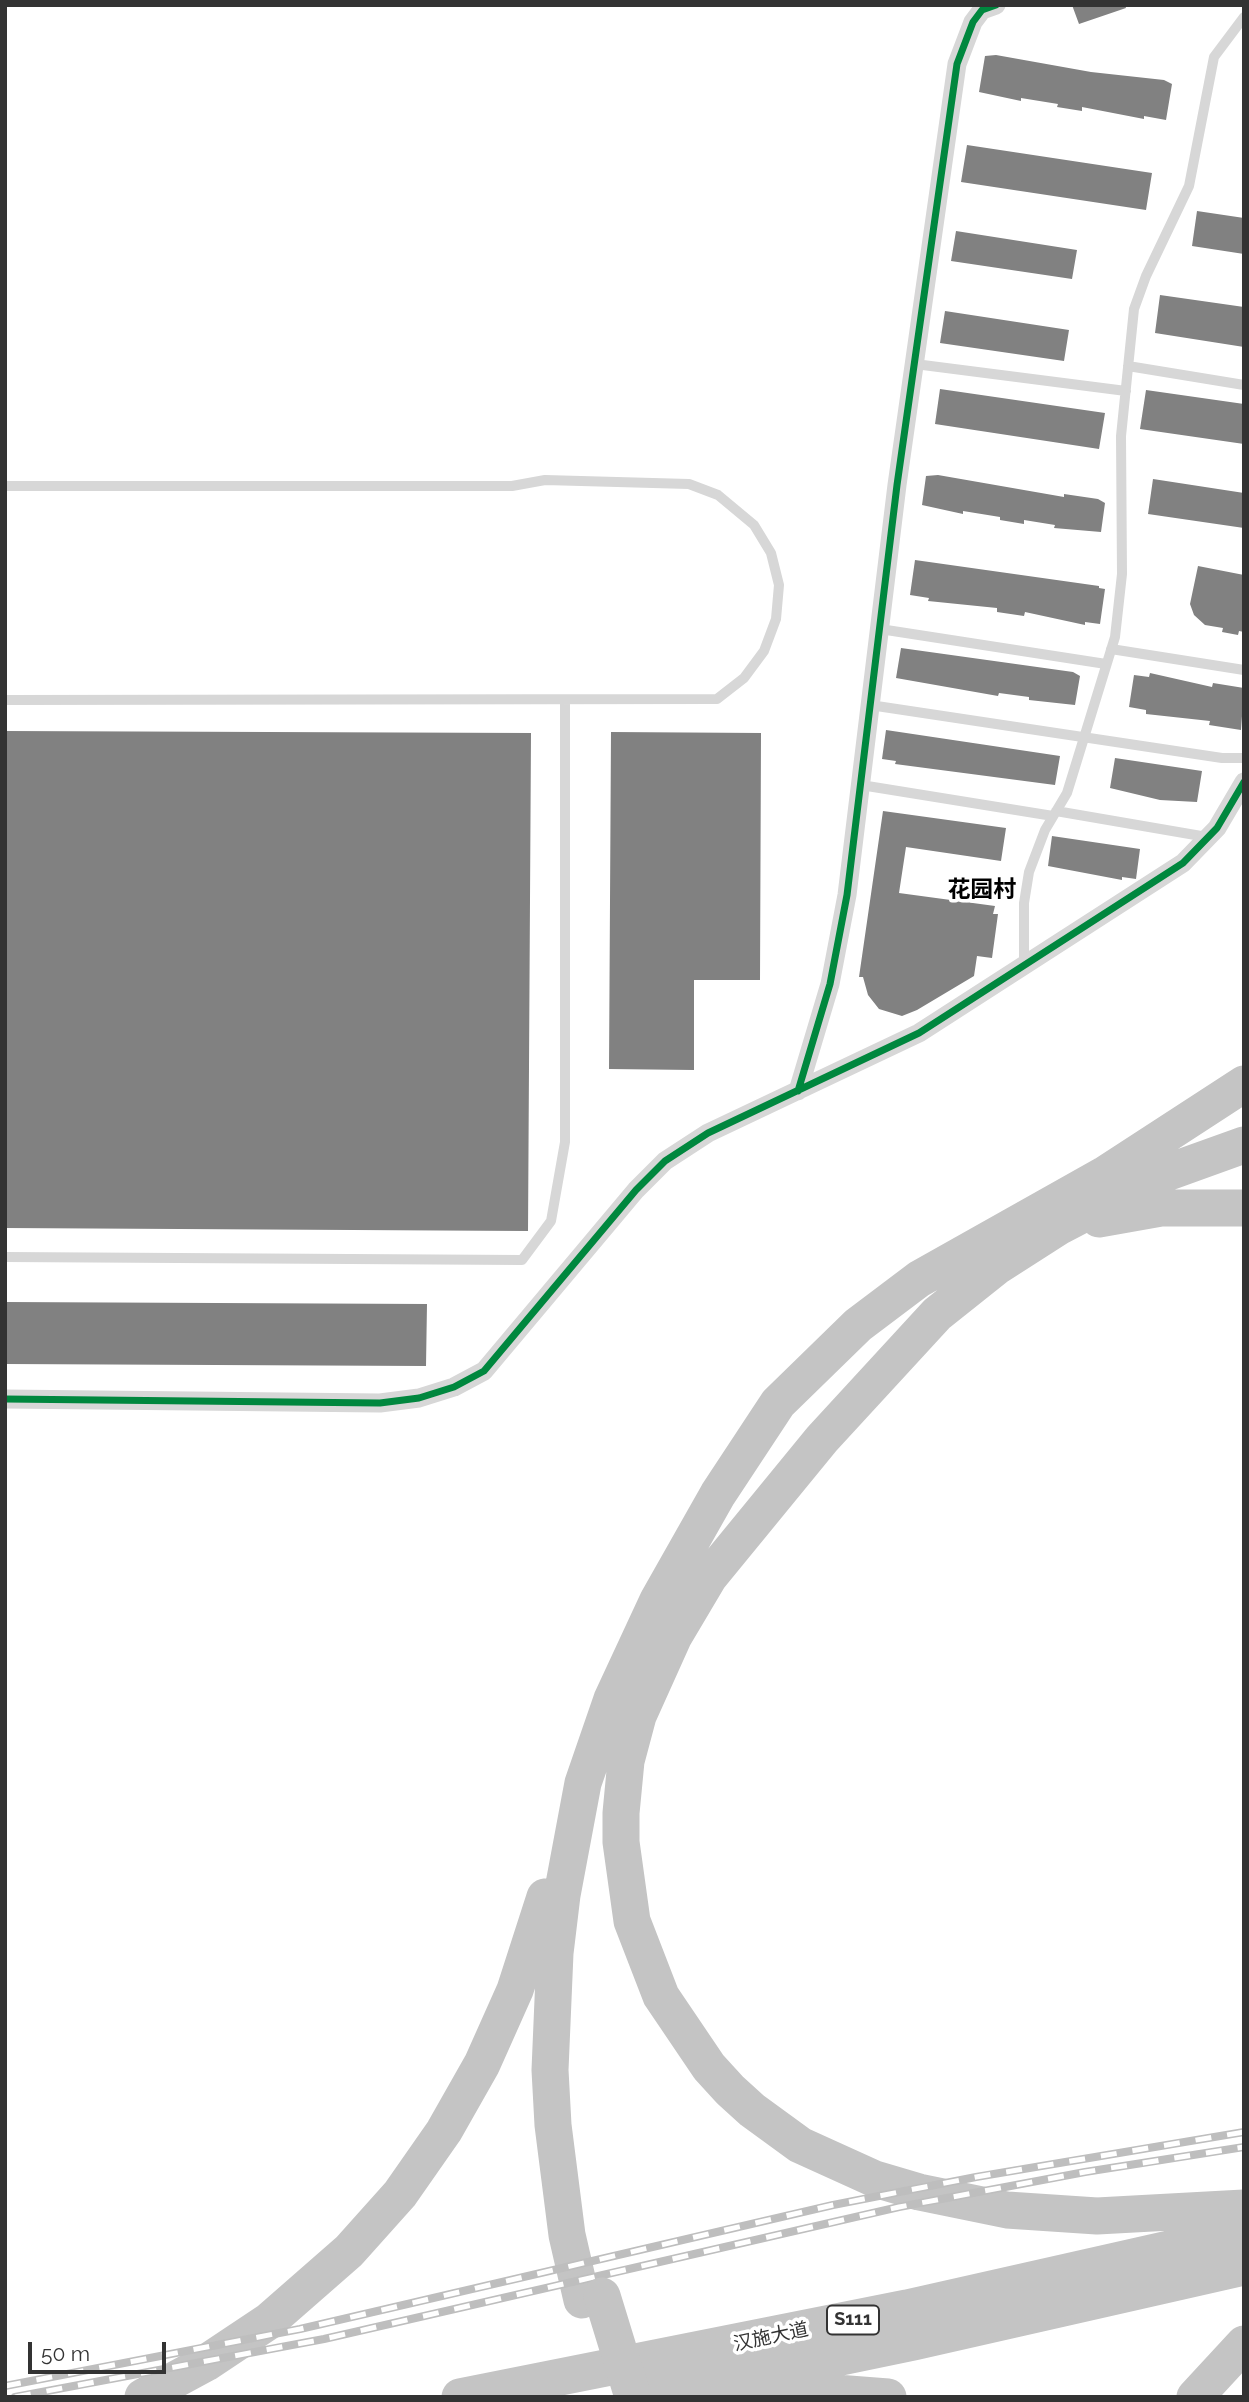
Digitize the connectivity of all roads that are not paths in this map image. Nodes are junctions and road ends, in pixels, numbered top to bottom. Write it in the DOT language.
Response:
graph roads {
  1 [pos="996,5"];
  2 [pos="1244,17"];
  3 [pos="915,363"];
  4 [pos="1128,366"];
  5 [pos="1244,385"];
  6 [pos="1126,391"];
  7 [pos="5,486"];
  8 [pos="880,629"];
  9 [pos="1111,649"];
  10 [pos="1107,664"];
  11 [pos="1244,670"];
  12 [pos="5,700"];
  13 [pos="565,700"];
  14 [pos="870,705"];
  15 [pos="1084,737"];
  16 [pos="1244,758"];
  17 [pos="1244,782"];
  18 [pos="861,785"];
  19 [pos="1055,813"];
  20 [pos="1210,838"];
  21 [pos="1024,966"];
  22 [pos="1244,1084"];
  23 [pos="798,1091"];
  24 [pos="1244,1126"];
  25 [pos="1244,1145"];
  26 [pos="1104,1175"];
  27 [pos="1244,1208"];
  28 [pos="1026,1246"];
  29 [pos="5,1257"];
  30 [pos="5,1399"];
  31 [pos="638,1716"];
  32 [pos="583,1783"];
  33 [pos="1244,2208"];
  34 [pos="1244,2232"];
  35 [pos="1244,2267"];
  36 [pos="592,2298"];
  37 [pos="1244,2344"];
  38 [pos="648,2396"];
  39 [pos="142,2397"];
  40 [pos="460,2397"];
  41 [pos="611,2397"];
  42 [pos="888,2397"];
  43 [pos="1195,2397"];
  1 -- 3 [label="street"];
  2 -- 4 [label="lane"];
  3 -- 6 [label="lane"];
  3 -- 8 [label="street"];
  4 -- 5 [label="lane"];
  4 -- 6 [label="lane"];
  6 -- 9 [label="lane"];
  7 -- 13 [label="lane"];
  8 -- 10 [label="lane"];
  8 -- 14 [label="street"];
  9 -- 10 [label="lane"];
  9 -- 11 [label="lane"];
  10 -- 15 [label="lane"];
  12 -- 13 [label="lane"];
  13 -- 29 [label="lane"];
  14 -- 15 [label="lane"];
  14 -- 18 [label="street"];
  15 -- 16 [label="lane"];
  15 -- 19 [label="lane"];
  17 -- 20 [label="street"];
  18 -- 19 [label="lane"];
  18 -- 23 [label="street"];
  19 -- 20 [label="lane"];
  19 -- 21 [label="lane"];
  20 -- 21 [label="street"];
  21 -- 23 [label="street"];
  22 -- 26 [label="highway"];
  23 -- 30 [label="street"];
  24 -- 26 [label="highway"];
  25 -- 28 [label="highway"];
  26 -- 32 [label="highway"];
  27 -- 28 [label="highway"];
  28 -- 31 [label="highway"];
  31 -- 33 [label="highway"];
  31 -- 36 [label="highway"];
  32 -- 36 [label="highway"];
  32 -- 39 [label="highway"];
  34 -- 40 [label="highway, 汉施大道 / S111"];
  35 -- 38 [label="highway, 汉施大道 / S111"];
  36 -- 38 [label="highway, bridge"];
  36 -- 41 [label="highway"];
  37 -- 43 [label="highway"];
  38 -- 42 [label="highway"];
}
